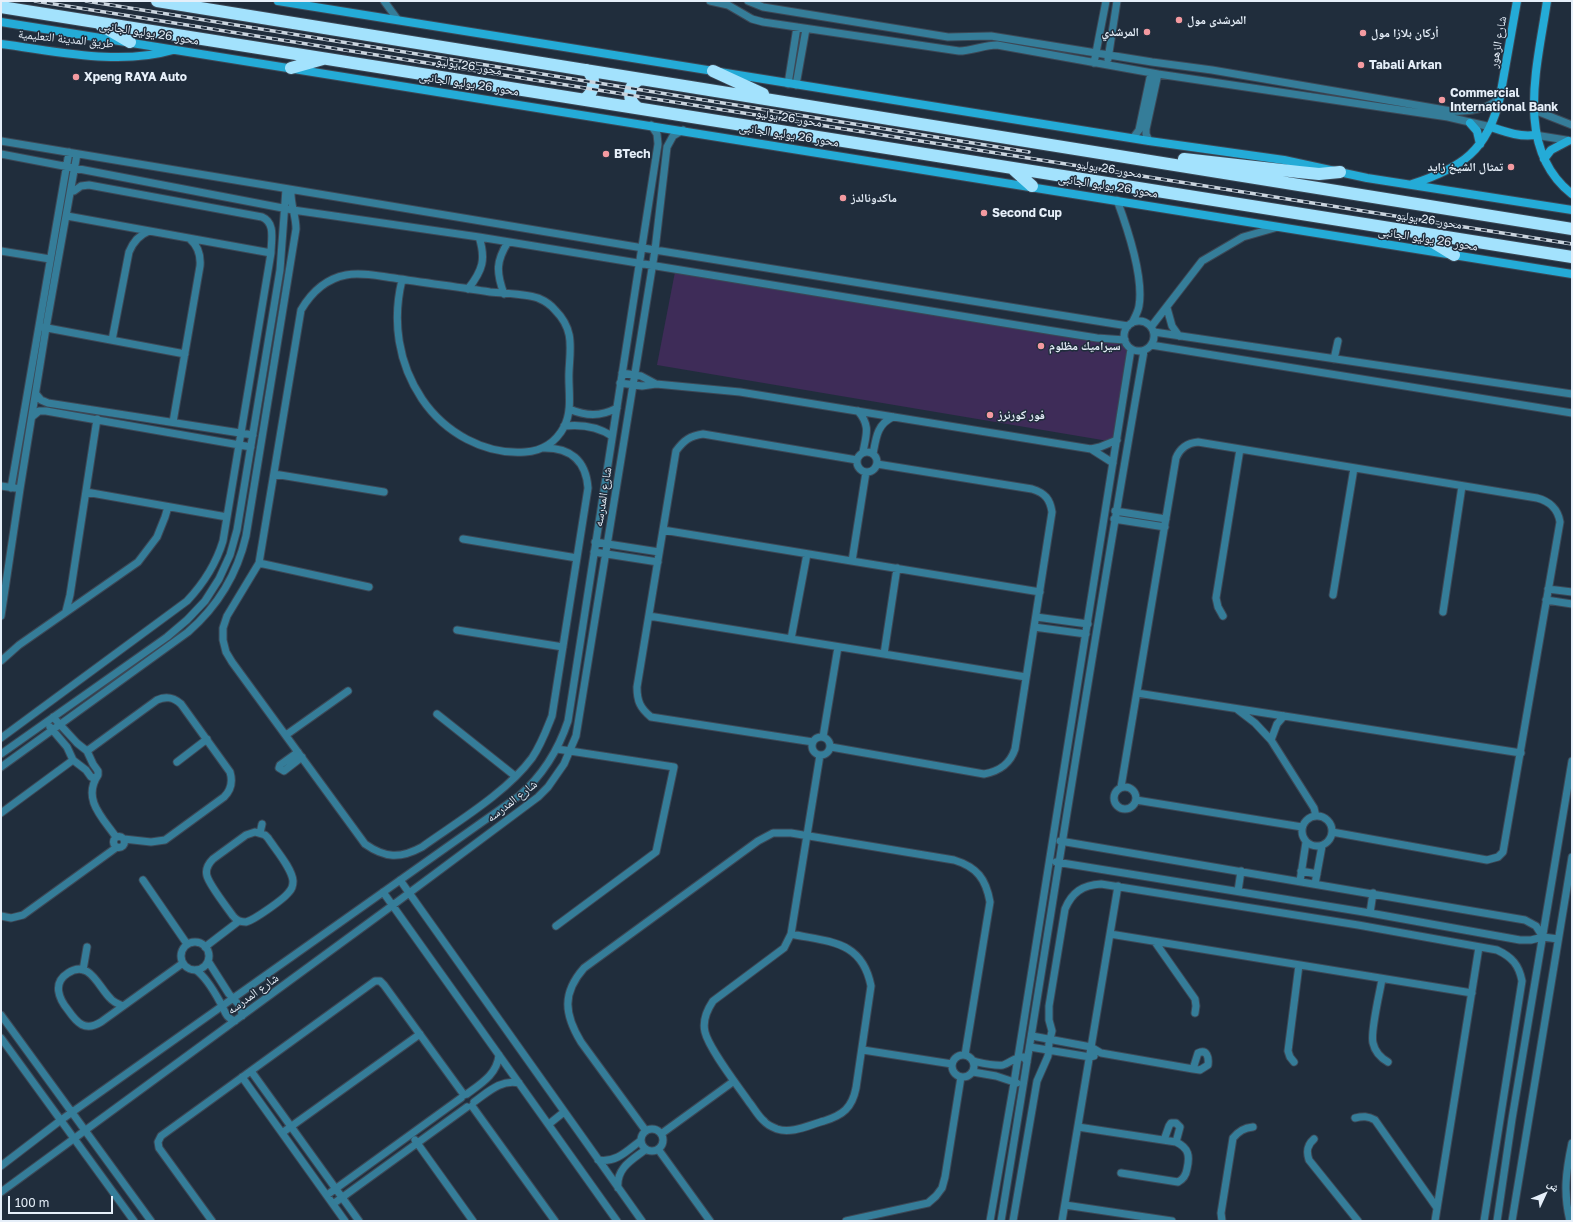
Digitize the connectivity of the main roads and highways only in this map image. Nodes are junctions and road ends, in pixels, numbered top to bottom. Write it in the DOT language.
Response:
graph roads {
  1 [pos="157,1"];
  2 [pos="278,1"];
  3 [pos="1517,1"];
  4 [pos="1547,1"];
  5 [pos="307,3"];
  6 [pos="1,7"];
  7 [pos="1,22"];
  8 [pos="97,22"];
  9 [pos="130,42"];
  10 [pos="1,44"];
  11 [pos="176,49"];
  12 [pos="327,58"];
  13 [pos="291,68"];
  14 [pos="586,70"];
  15 [pos="713,71"];
  16 [pos="641,78"];
  17 [pos="585,99"];
  18 [pos="777,100"];
  19 [pos="638,108"];
  20 [pos="1470,123"];
  21 [pos="1490,127"];
  22 [pos="1535,135"];
  23 [pos="1570,141"];
  24 [pos="1480,144"];
  25 [pos="1544,159"];
  26 [pos="1152,162"];
  27 [pos="1012,168"];
  28 [pos="1340,172"];
  29 [pos="1410,185"];
  30 [pos="1032,186"];
  31 [pos="1572,194"];
  32 [pos="1572,210"];
  33 [pos="1572,229"];
  34 [pos="1417,232"];
  35 [pos="1454,255"];
  36 [pos="1572,257"];
  37 [pos="1572,274"];
  1 -- 14 [label="highway, محور 26 يوليو"];
  2 -- 5 [label="main road"];
  3 -- 21 [label="main road, شارع الزهور"];
  4 -- 22 [label="main road"];
  5 -- 15 [label="main road"];
  6 -- 8 [label="highway, محور 26 يوليو"];
  7 -- 9 [label="main road, محور 26 يوليو الجانبى"];
  8 -- 9 [label="highway"];
  8 -- 12 [label="highway, محور 26 يوليو"];
  9 -- 11 [label="main road, محور 26 يوليو الجانبى"];
  10 -- 11 [label="main road, طريق المدينة التعليمية"];
  11 -- 13 [label="main road, محور 26 يوليو الجانبى"];
  12 -- 13 [label="highway"];
  12 -- 17 [label="highway, محور 26 يوليو"];
  13 -- 30 [label="main road, محور 26 يوليو الجانبى"];
  14 -- 16 [label="highway, محور 26 يوليو"];
  14 -- 17 [label="highway"];
  15 -- 18 [label="highway"];
  15 -- 28 [label="main road"];
  16 -- 18 [label="highway, محور 26 يوليو"];
  16 -- 19 [label="highway"];
  17 -- 19 [label="highway, محور 26 يوليو"];
  18 -- 26 [label="highway, محور 26 يوليو"];
  19 -- 27 [label="highway, محور 26 يوليو"];
  20 -- 24 [label="main road"];
  21 -- 22 [label="main road"];
  21 -- 24 [label="main road, شارع الزهور"];
  22 -- 25 [label="main road"];
  23 -- 25 [label="main road"];
  24 -- 29 [label="main road, شارع الزهور"];
  25 -- 31 [label="main road"];
  26 -- 28 [label="highway"];
  26 -- 33 [label="highway, محور 26 يوليو"];
  27 -- 30 [label="highway"];
  27 -- 34 [label="highway, محور 26 يوليو"];
  28 -- 29 [label="main road"];
  29 -- 32 [label="main road"];
  30 -- 35 [label="main road, محور 26 يوليو الجانبى"];
  34 -- 35 [label="highway"];
  34 -- 36 [label="highway, محور 26 يوليو"];
  35 -- 37 [label="main road, محور 26 يوليو الجانبى"];
}
